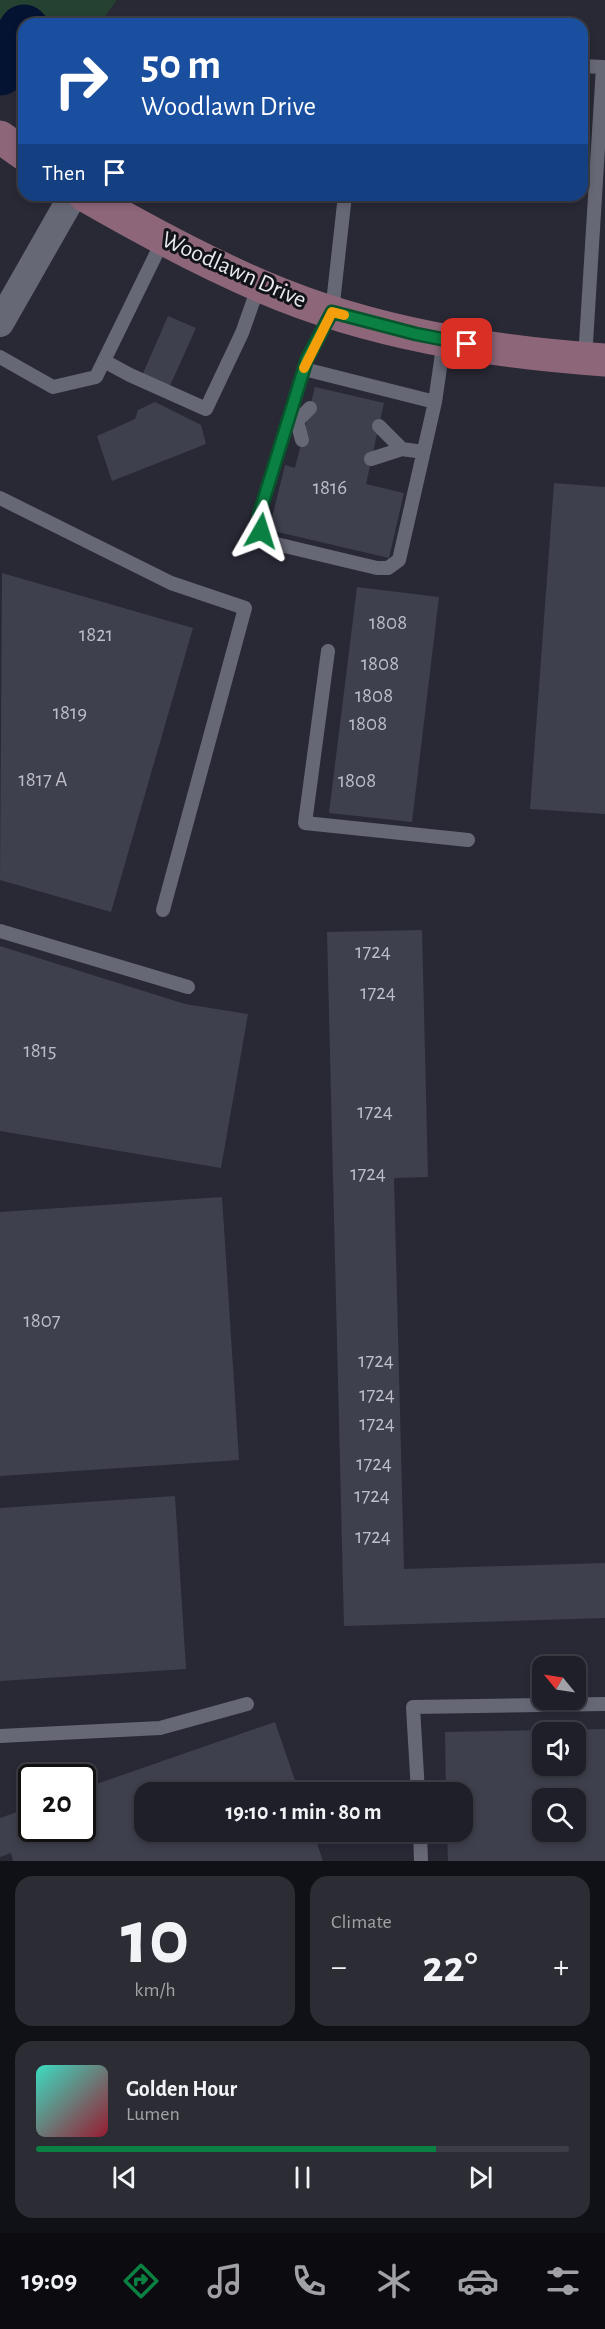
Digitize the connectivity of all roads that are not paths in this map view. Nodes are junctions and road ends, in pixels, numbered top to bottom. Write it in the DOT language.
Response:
graph roads {
  1 [pos="588,67"];
  2 [pos="0,137"];
  3 [pos="18,150"];
  4 [pos="71,201"];
  5 [pos="95,201"];
  6 [pos="344,201"];
  7 [pos="163,240"];
  8 [pos="259,285"];
  9 [pos="332,312"];
  10 [pos="0,323"];
  11 [pos="444,340"];
  12 [pos="0,357"];
  13 [pos="595,359"];
  14 [pos="104,361"];
  15 [pos="304,369"];
  16 [pos="435,402"];
  17 [pos="310,408"];
  18 [pos="293,420"];
  19 [pos="379,426"];
  20 [pos="302,440"];
  21 [pos="402,449"];
  22 [pos="423,452"];
  23 [pos="371,459"];
  24 [pos="0,498"];
  25 [pos="328,651"];
  26 [pos="468,840"];
  27 [pos="163,910"];
  28 [pos="0,931"];
  29 [pos="188,987"];
  30 [pos="247,1704"];
  31 [pos="605,1704"];
  32 [pos="0,1736"];
  33 [pos="417,1782"];
  34 [pos="421,1842"];
  35 [pos="422,1861"];
  1 -- 13 [label="lane"];
  2 -- 3 [label="main road"];
  4 -- 10 [label="street"];
  5 -- 7 [label="main road, Woodlawn Drive"];
  6 -- 9 [label="lane"];
  7 -- 8 [label="main road, Woodlawn Drive"];
  7 -- 14 [label="lane"];
  8 -- 9 [label="main road, Woodlawn Drive"];
  8 -- 14 [label="lane"];
  9 -- 11 [label="main road, Woodlawn Drive"];
  9 -- 15 [label="lane"];
  11 -- 13 [label="main road, Woodlawn Drive"];
  11 -- 16 [label="lane"];
  12 -- 14 [label="lane"];
  15 -- 16 [label="lane"];
  15 -- 18 [label="lane"];
  16 -- 22 [label="lane"];
  17 -- 18 [label="lane"];
  18 -- 20 [label="lane"];
  18 -- 22 [label="lane"];
  19 -- 21 [label="lane"];
  21 -- 22 [label="lane"];
  21 -- 23 [label="lane"];
  24 -- 27 [label="lane"];
  25 -- 26 [label="lane"];
  28 -- 29 [label="lane"];
  30 -- 32 [label="lane"];
  31 -- 33 [label="lane"];
  34 -- 35 [label="lane"];
}
